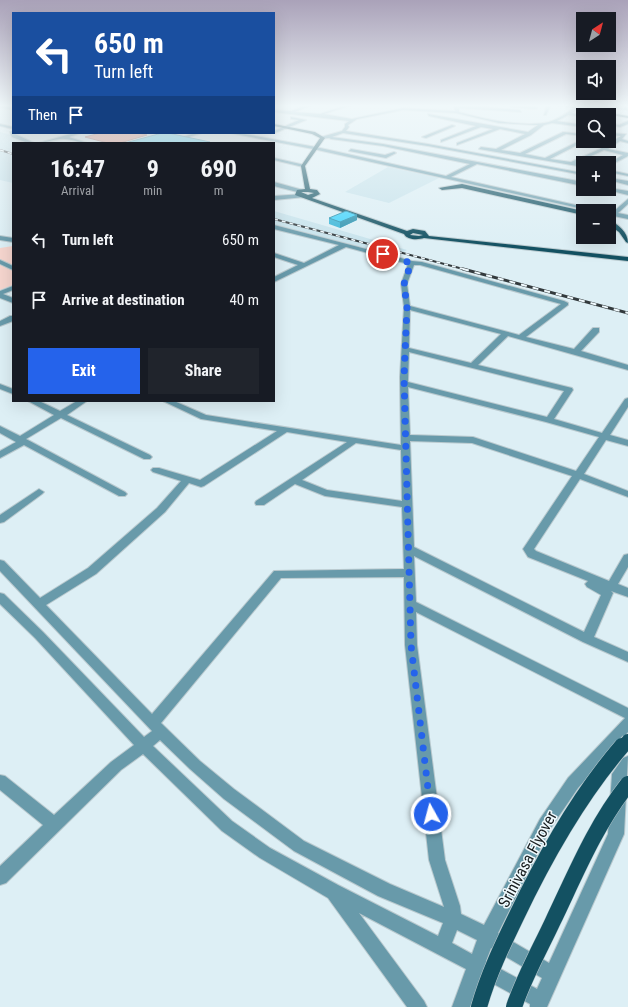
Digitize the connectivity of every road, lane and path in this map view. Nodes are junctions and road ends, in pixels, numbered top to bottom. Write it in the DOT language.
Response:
graph roads {
  1 [pos="313,152"];
  2 [pos="352,152"];
  3 [pos="359,152"];
  4 [pos="387,152"];
  5 [pos="419,152"];
  6 [pos="466,152"];
  7 [pos="494,152"];
  8 [pos="506,152"];
  9 [pos="526,152"];
  10 [pos="560,152"];
  11 [pos="599,152"];
  12 [pos="613,152"];
  13 [pos="520,155"];
  14 [pos="628,155"];
  15 [pos="488,156"];
  16 [pos="275,159"];
  17 [pos="546,159"];
  18 [pos="616,161"];
  19 [pos="475,163"];
  20 [pos="572,164"];
  21 [pos="576,165"];
  22 [pos="303,166"];
  23 [pos="616,172"];
  24 [pos="576,173"];
  25 [pos="628,174"];
  26 [pos="446,178"];
  27 [pos="616,180"];
  28 [pos="576,183"];
  29 [pos="628,183"];
  30 [pos="275,184"];
  31 [pos="480,186"];
  32 [pos="442,188"];
  33 [pos="308,190"];
  34 [pos="616,191"];
  35 [pos="628,193"];
  36 [pos="302,195"];
  37 [pos="316,195"];
  38 [pos="275,197"];
  39 [pos="628,201"];
  40 [pos="576,206"];
  41 [pos="576,208"];
  42 [pos="616,210"];
  43 [pos="576,211"];
  44 [pos="616,215"];
  45 [pos="628,218"];
  46 [pos="275,227"];
  47 [pos="616,227"];
  48 [pos="410,232"];
  49 [pos="426,235"];
  50 [pos="0,238"];
  51 [pos="12,240"];
  52 [pos="628,241"];
  53 [pos="345,245"];
  54 [pos="586,254"];
  55 [pos="628,254"];
  56 [pos="275,255"];
  57 [pos="628,260"];
  58 [pos="0,262"];
  59 [pos="411,263"];
  60 [pos="621,264"];
  61 [pos="303,266"];
  62 [pos="12,268"];
  63 [pos="275,280"];
  64 [pos="12,288"];
  65 [pos="0,294"];
  66 [pos="12,300"];
  67 [pos="407,307"];
  68 [pos="12,318"];
  69 [pos="0,324"];
  70 [pos="596,330"];
  71 [pos="507,333"];
  72 [pos="521,337"];
  73 [pos="406,348"];
  74 [pos="576,352"];
  75 [pos="472,366"];
  76 [pos="628,368"];
  77 [pos="404,384"];
  78 [pos="628,401"];
  79 [pos="34,402"];
  80 [pos="81,402"];
  81 [pos="169,402"];
  82 [pos="60,415"];
  83 [pos="549,420"];
  84 [pos="0,429"];
  85 [pos="286,430"];
  86 [pos="605,435"];
  87 [pos="355,440"];
  88 [pos="21,441"];
  89 [pos="406,443"];
  90 [pos="628,443"];
  91 [pos="0,455"];
  92 [pos="147,457"];
  93 [pos="156,470"];
  94 [pos="578,475"];
  95 [pos="187,480"];
  96 [pos="294,480"];
  97 [pos="39,492"];
  98 [pos="122,494"];
  99 [pos="628,494"];
  100 [pos="260,503"];
  101 [pos="408,505"];
  102 [pos="0,520"];
  103 [pos="409,549"];
  104 [pos="522,555"];
  105 [pos="628,558"];
  106 [pos="0,564"];
  107 [pos="409,573"];
  108 [pos="611,586"];
  109 [pos="628,593"];
  110 [pos="0,597"];
  111 [pos="39,604"];
  112 [pos="410,604"];
  113 [pos="587,639"];
  114 [pos="628,657"];
  115 [pos="628,714"];
  116 [pos="628,723"];
  117 [pos="157,727"];
  118 [pos="628,740"];
  119 [pos="143,745"];
  120 [pos="626,775"];
  121 [pos="0,781"];
  122 [pos="53,824"];
  123 [pos="0,876"];
  124 [pos="332,891"];
  125 [pos="453,919"];
  126 [pos="487,936"];
  127 [pos="442,947"];
  128 [pos="476,965"];
  129 [pos="552,974"];
  130 [pos="539,1004"];
  131 [pos="418,1007"];
  132 [pos="461,1007"];
  133 [pos="478,1007"];
  134 [pos="514,1007"];
  1 -- 22 [label="main road"];
  2 -- 26 [label="street"];
  3 -- 4 [label="street"];
  5 -- 19 [label="street"];
  6 -- 15 [label="street"];
  7 -- 15 [label="street"];
  8 -- 13 [label="street"];
  9 -- 13 [label="street"];
  10 -- 17 [label="street"];
  11 -- 20 [label="street"];
  12 -- 14 [label="street"];
  13 -- 17 [label="street"];
  14 -- 18 [label="street"];
  15 -- 19 [label="street"];
  15 -- 24 [label="street"];
  16 -- 22 [label="street"];
  17 -- 20 [label="street"];
  19 -- 26 [label="street"];
  19 -- 28 [label="street"];
  20 -- 21 [label="street"];
  22 -- 33 [label="main road"];
  23 -- 25 [label="street"];
  26 -- 31 [label="street"];
  27 -- 29 [label="street"];
  30 -- 36 [label="street"];
  31 -- 40 [label="street"];
  31 -- 41 [label="street"];
  32 -- 43 [label="main road"];
  33 -- 36 [label="main road"];
  33 -- 37 [label="main road"];
  34 -- 35 [label="street"];
  36 -- 37 [label="main road"];
  36 -- 38 [label="street"];
  36 -- 48 [label="main road"];
  37 -- 48 [label="main road"];
  39 -- 42 [label="street"];
  44 -- 45 [label="street"];
  46 -- 53 [label="street"];
  47 -- 52 [label="main road"];
  48 -- 49 [label="main road"];
  49 -- 54 [label="main road"];
  49 -- 55 [label="main road"];
  50 -- 51 [label="street"];
  53 -- 59 [label="street"];
  53 -- 61 [label="street"];
  54 -- 57 [label="main road"];
  54 -- 60 [label="main road"];
  56 -- 61 [label="street"];
  58 -- 62 [label="street"];
  59 -- 67 [label="street"];
  59 -- 72 [label="street"];
  61 -- 63 [label="street"];
  64 -- 65 [label="street"];
  65 -- 66 [label="street"];
  67 -- 71 [label="street"];
  67 -- 73 [label="street"];
  68 -- 69 [label="street"];
  70 -- 74 [label="street"];
  71 -- 72 [label="street"];
  71 -- 75 [label="street"];
  72 -- 74 [label="street"];
  73 -- 75 [label="street"];
  73 -- 77 [label="street"];
  74 -- 76 [label="street"];
  75 -- 83 [label="street"];
  77 -- 83 [label="street"];
  77 -- 89 [label="street"];
  78 -- 86 [label="street"];
  79 -- 82 [label="street"];
  80 -- 82 [label="street"];
  81 -- 85 [label="street"];
  82 -- 88 [label="street"];
  82 -- 92 [label="street"];
  83 -- 86 [label="street"];
  84 -- 88 [label="street"];
  85 -- 87 [label="street"];
  85 -- 95 [label="street"];
  86 -- 90 [label="street"];
  86 -- 94 [label="street"];
  87 -- 89 [label="street"];
  87 -- 96 [label="street"];
  88 -- 91 [label="street"];
  88 -- 98 [label="street"];
  89 -- 94 [label="street"];
  89 -- 101 [label="street"];
  93 -- 95 [label="street"];
  94 -- 99 [label="street"];
  94 -- 108 [label="street"];
  95 -- 111 [label="street"];
  96 -- 100 [label="street"];
  96 -- 101 [label="street"];
  97 -- 102 [label="street"];
  101 -- 103 [label="street"];
  103 -- 107 [label="street"];
  103 -- 113 [label="street"];
  104 -- 113 [label="street"];
  105 -- 108 [label="street"];
  106 -- 111 [label="street"];
  107 -- 112 [label="street"];
  107 -- 117 [label="street"];
  108 -- 109 [label="street"];
  110 -- 119 [label="street"];
  111 -- 117 [label="street"];
  112 -- 115 [label="street"];
  112 -- 125 [label="street"];
  113 -- 114 [label="street"];
  116 -- 126 [label="street"];
  117 -- 119 [label="street"];
  117 -- 125 [label="street"];
  118 -- 133 [label="main road, Srinivasa Flyover, bridge"];
  119 -- 122 [label="street"];
  119 -- 124 [label="street"];
  120 -- 129 [label="street"];
  120 -- 134 [label="main road, bridge"];
  121 -- 122 [label="street"];
  122 -- 123 [label="street"];
  124 -- 127 [label="street"];
  124 -- 131 [label="street"];
  125 -- 126 [label="street"];
  125 -- 127 [label="street"];
  126 -- 128 [label="street"];
  126 -- 129 [label="street"];
  127 -- 128 [label="street"];
  128 -- 130 [label="street"];
  128 -- 132 [label="street"];
  129 -- 130 [label="street"];
}
